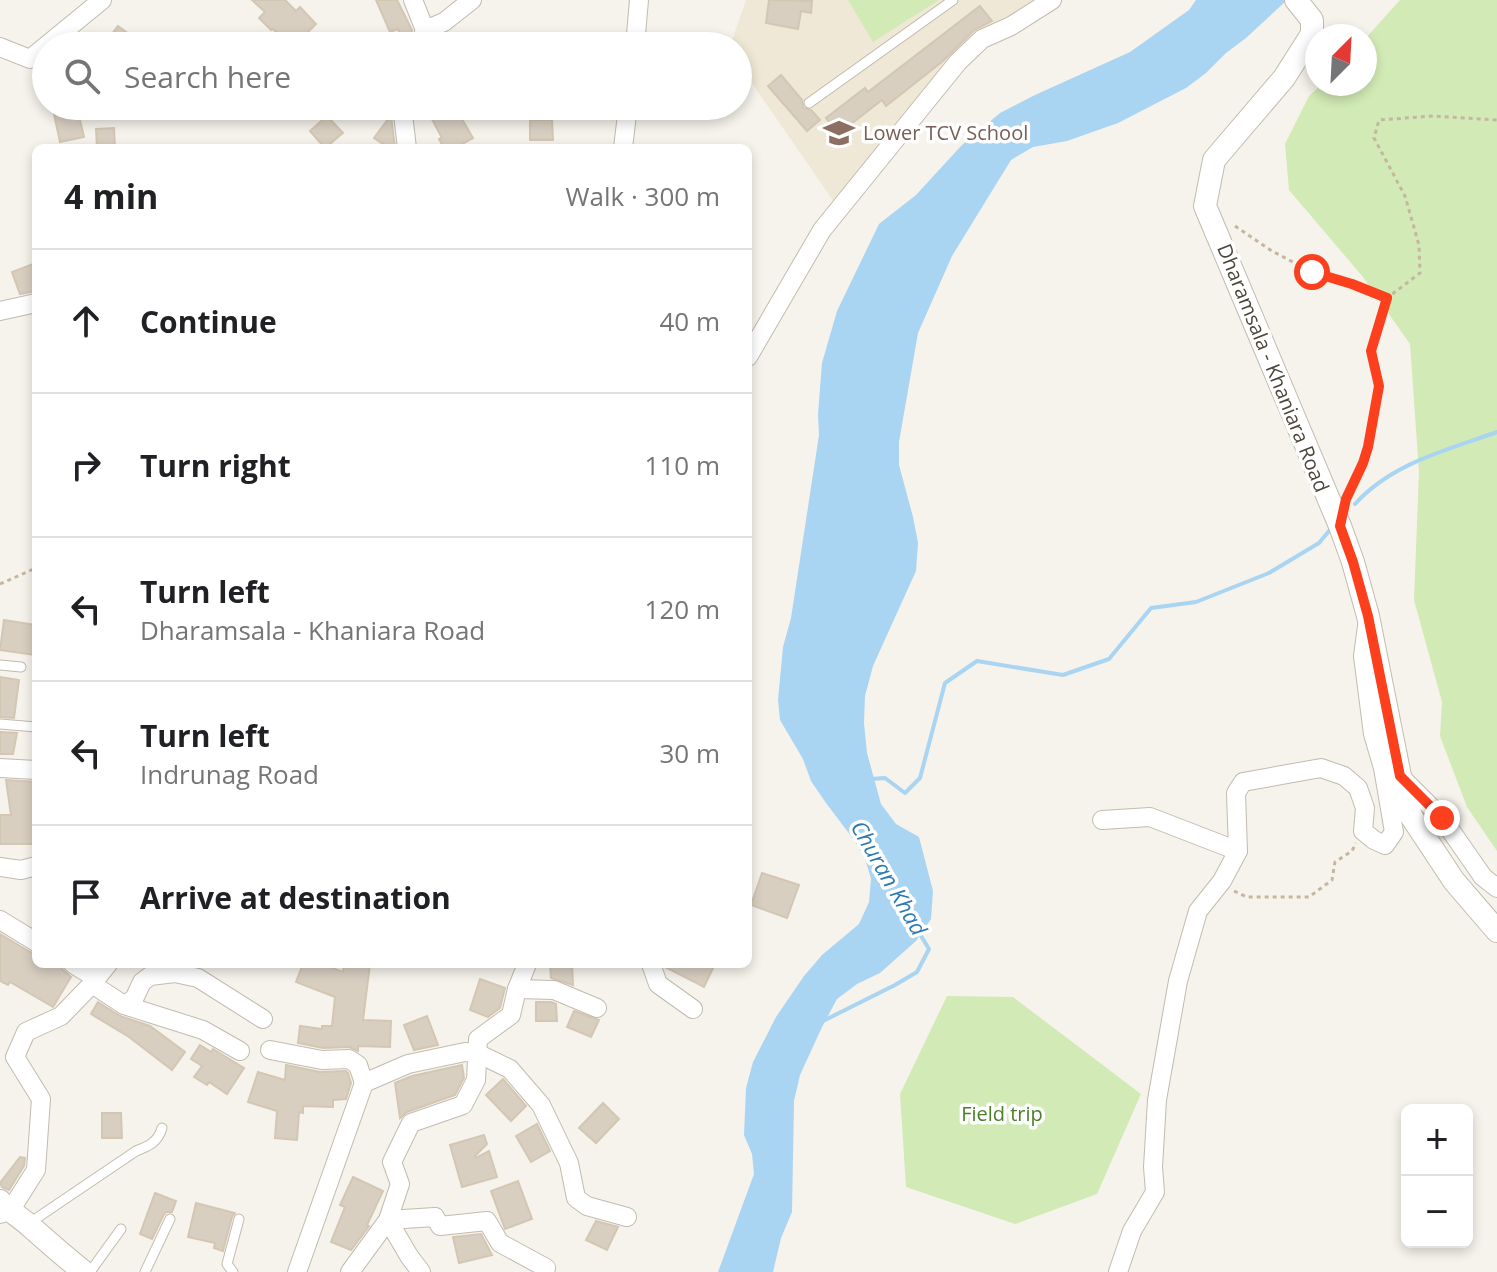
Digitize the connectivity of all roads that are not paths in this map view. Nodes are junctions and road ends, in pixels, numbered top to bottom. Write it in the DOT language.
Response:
graph roads {
  1 [pos="102,0"];
  2 [pos="413,0"];
  3 [pos="472,0"];
  4 [pos="639,0"];
  5 [pos="953,0"];
  6 [pos="1052,0"];
  7 [pos="1296,0"];
  8 [pos="63,32"];
  9 [pos="421,32"];
  10 [pos="430,32"];
  11 [pos="636,32"];
  12 [pos="0,47"];
  13 [pos="32,57"];
  14 [pos="809,103"];
  15 [pos="404,120"];
  16 [pos="623,120"];
  17 [pos="626,120"];
  18 [pos="407,144"];
  19 [pos="613,144"];
  20 [pos="624,144"];
  21 [pos="32,304"];
  22 [pos="0,311"];
  23 [pos="752,350"];
  24 [pos="1368,616"];
  25 [pos="0,665"];
  26 [pos="21,667"];
  27 [pos="0,724"];
  28 [pos="32,727"];
  29 [pos="0,768"];
  30 [pos="32,770"];
  31 [pos="1400,776"];
  32 [pos="1102,820"];
  33 [pos="1238,851"];
  34 [pos="0,867"];
  35 [pos="32,867"];
  36 [pos="1497,888"];
  37 [pos="0,920"];
  38 [pos="1497,931"];
  39 [pos="32,940"];
  40 [pos="525,968"];
  41 [pos="652,968"];
  42 [pos="99,975"];
  43 [pos="517,989"];
  44 [pos="124,1005"];
  45 [pos="597,1008"];
  46 [pos="693,1009"];
  47 [pos="263,1019"];
  48 [pos="270,1050"];
  49 [pos="7,1051"];
  50 [pos="240,1051"];
  51 [pos="477,1053"];
  52 [pos="364,1083"];
  53 [pos="162,1128"];
  54 [pos="3,1209"];
  55 [pos="627,1217"];
  56 [pos="170,1219"];
  57 [pos="239,1219"];
  58 [pos="388,1220"];
  59 [pos="28,1224"];
  60 [pos="121,1229"];
  61 [pos="83,1271"];
  62 [pos="145,1272"];
  63 [pos="233,1272"];
  64 [pos="297,1272"];
  65 [pos="350,1272"];
  66 [pos="421,1272"];
  67 [pos="545,1272"];
  68 [pos="1118,1272"];
  1 -- 8 [label="street"];
  2 -- 9 [label="street"];
  3 -- 10 [label="street"];
  4 -- 11 [label="street"];
  5 -- 14 [label="lane"];
  6 -- 23 [label="street"];
  7 -- 24 [label="street, Dharamsala - Khaniara Road"];
  12 -- 13 [label="street"];
  15 -- 18 [label="street"];
  16 -- 19 [label="street"];
  17 -- 20 [label="street"];
  21 -- 22 [label="street"];
  24 -- 31 [label="street, Dharamsala - Khaniara Road"];
  24 -- 33 [label="street"];
  25 -- 26 [label="lane"];
  27 -- 28 [label="lane"];
  29 -- 30 [label="street"];
  31 -- 36 [label="street"];
  31 -- 38 [label="street, Dharamsala - Khaniara Road"];
  32 -- 33 [label="street"];
  33 -- 68 [label="street"];
  34 -- 35 [label="street"];
  37 -- 39 [label="street"];
  40 -- 43 [label="street"];
  41 -- 46 [label="street"];
  42 -- 44 [label="street"];
  42 -- 49 [label="street"];
  43 -- 45 [label="street"];
  43 -- 51 [label="street"];
  44 -- 47 [label="street"];
  44 -- 50 [label="street"];
  48 -- 52 [label="street"];
  49 -- 54 [label="street"];
  51 -- 52 [label="street"];
  51 -- 55 [label="street"];
  51 -- 58 [label="street"];
  52 -- 64 [label="street"];
  53 -- 59 [label="lane"];
  54 -- 59 [label="street"];
  56 -- 62 [label="lane"];
  57 -- 63 [label="lane"];
  58 -- 65 [label="street"];
  58 -- 66 [label="street"];
  58 -- 67 [label="street"];
  59 -- 61 [label="street"];
  60 -- 61 [label="lane"];
}
